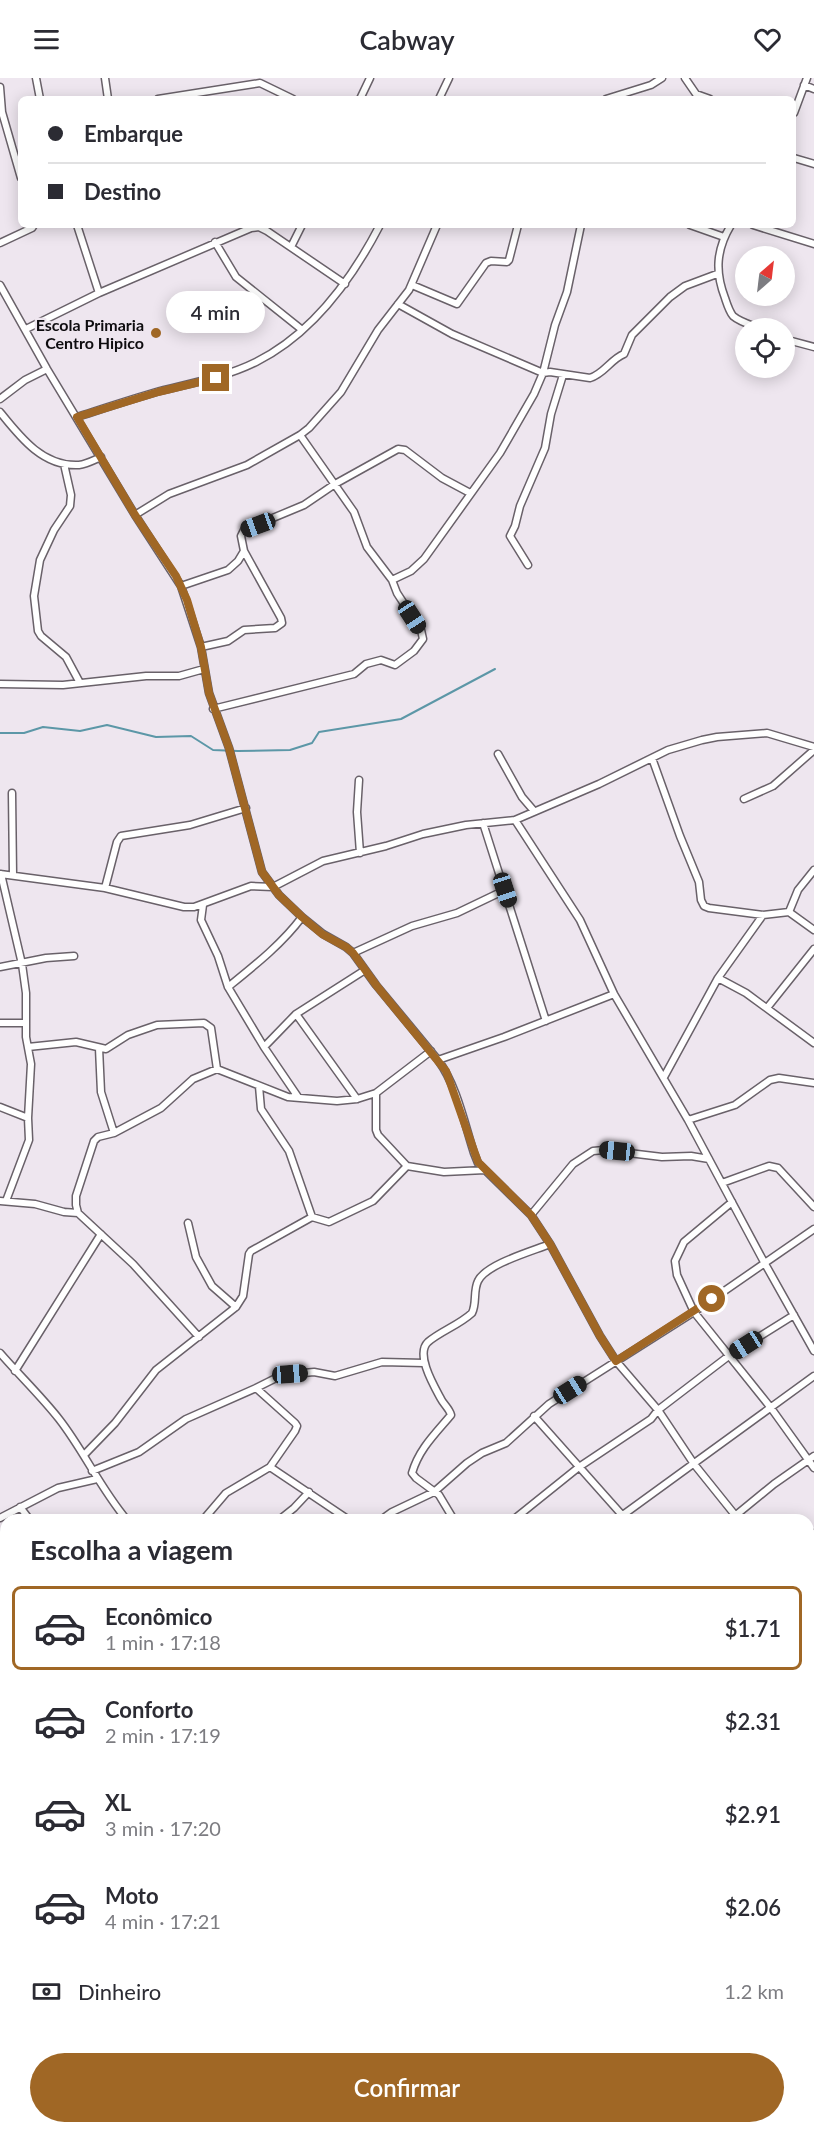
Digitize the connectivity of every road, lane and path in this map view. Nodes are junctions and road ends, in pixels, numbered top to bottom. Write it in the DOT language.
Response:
graph roads {
  1 [pos="36,78"];
  2 [pos="105,78"];
  3 [pos="370,78"];
  4 [pos="449,78"];
  5 [pos="662,78"];
  6 [pos="685,78"];
  7 [pos="261,80"];
  8 [pos="806,82"];
  9 [pos="0,87"];
  10 [pos="814,89"];
  11 [pos="39,96"];
  12 [pos="108,96"];
  13 [pos="174,96"];
  14 [pos="288,96"];
  15 [pos="361,96"];
  16 [pos="440,96"];
  17 [pos="616,96"];
  18 [pos="695,96"];
  19 [pos="796,107"];
  20 [pos="796,159"];
  21 [pos="814,164"];
  22 [pos="18,168"];
  23 [pos="32,228"];
  24 [pos="79,228"];
  25 [pos="251,228"];
  26 [pos="261,228"];
  27 [pos="300,228"];
  28 [pos="378,228"];
  29 [pos="436,228"];
  30 [pos="517,228"];
  31 [pos="580,228"];
  32 [pos="698,228"];
  33 [pos="728,228"];
  34 [pos="763,228"];
  35 [pos="724,237"];
  36 [pos="0,243"];
  37 [pos="215,243"];
  38 [pos="814,244"];
  39 [pos="291,247"];
  40 [pos="717,274"];
  41 [pos="345,284"];
  42 [pos="412,285"];
  43 [pos="1,289"];
  44 [pos="99,293"];
  45 [pos="398,304"];
  46 [pos="738,318"];
  47 [pos="26,329"];
  48 [pos="302,329"];
  49 [pos="795,342"];
  50 [pos="814,347"];
  51 [pos="47,369"];
  52 [pos="543,373"];
  53 [pos="563,375"];
  54 [pos="0,399"];
  55 [pos="0,412"];
  56 [pos="77,417"];
  57 [pos="300,435"];
  58 [pos="101,457"];
  59 [pos="64,464"];
  60 [pos="335,484"];
  61 [pos="470,493"];
  62 [pos="135,515"];
  63 [pos="244,551"];
  64 [pos="528,565"];
  65 [pos="392,579"];
  66 [pos="181,586"];
  67 [pos="201,647"];
  68 [pos="204,669"];
  69 [pos="80,683"];
  70 [pos="0,684"];
  71 [pos="213,709"];
  72 [pos="814,748"];
  73 [pos="498,754"];
  74 [pos="652,758"];
  75 [pos="359,780"];
  76 [pos="12,793"];
  77 [pos="744,799"];
  78 [pos="246,808"];
  79 [pos="534,811"];
  80 [pos="516,820"];
  81 [pos="483,823"];
  82 [pos="360,853"];
  83 [pos="814,870"];
  84 [pos="1,874"];
  85 [pos="13,876"];
  86 [pos="273,887"];
  87 [pos="105,888"];
  88 [pos="505,890"];
  89 [pos="203,905"];
  90 [pos="789,912"];
  91 [pos="762,915"];
  92 [pos="302,917"];
  93 [pos="814,930"];
  94 [pos="814,949"];
  95 [pos="353,953"];
  96 [pos="74,956"];
  97 [pos="22,964"];
  98 [pos="0,967"];
  99 [pos="365,969"];
  100 [pos="718,978"];
  101 [pos="228,987"];
  102 [pos="614,993"];
  103 [pos="767,1008"];
  104 [pos="296,1014"];
  105 [pos="546,1021"];
  106 [pos="0,1023"];
  107 [pos="26,1023"];
  108 [pos="814,1043"];
  109 [pos="28,1047"];
  110 [pos="264,1047"];
  111 [pos="99,1048"];
  112 [pos="431,1051"];
  113 [pos="438,1060"];
  114 [pos="217,1069"];
  115 [pos="664,1077"];
  116 [pos="814,1083"];
  117 [pos="258,1086"];
  118 [pos="376,1093"];
  119 [pos="298,1097"];
  120 [pos="357,1099"];
  121 [pos="0,1107"];
  122 [pos="28,1118"];
  123 [pos="688,1120"];
  124 [pos="114,1132"];
  125 [pos="709,1159"];
  126 [pos="407,1166"];
  127 [pos="485,1170"];
  128 [pos="722,1183"];
  129 [pos="3,1201"];
  130 [pos="732,1202"];
  131 [pos="814,1207"];
  132 [pos="78,1212"];
  133 [pos="531,1215"];
  134 [pos="312,1217"];
  135 [pos="188,1223"];
  136 [pos="814,1229"];
  137 [pos="101,1234"];
  138 [pos="550,1244"];
  139 [pos="764,1262"];
  140 [pos="236,1307"];
  141 [pos="694,1312"];
  142 [pos="794,1315"];
  143 [pos="199,1337"];
  144 [pos="814,1351"];
  145 [pos="0,1353"];
  146 [pos="730,1355"];
  147 [pos="616,1361"];
  148 [pos="424,1363"];
  149 [pos="15,1371"];
  150 [pos="814,1376"];
  151 [pos="256,1388"];
  152 [pos="771,1408"];
  153 [pos="658,1410"];
  154 [pos="534,1416"];
  155 [pos="84,1455"];
  156 [pos="811,1458"];
  157 [pos="693,1464"];
  158 [pos="270,1467"];
  159 [pos="579,1467"];
  160 [pos="814,1468"];
  161 [pos="92,1471"];
  162 [pos="97,1479"];
  163 [pos="309,1492"];
  164 [pos="434,1492"];
  165 [pos="20,1507"];
  166 [pos="7,1514"];
  167 [pos="25,1514"];
  168 [pos="123,1514"];
  169 [pos="207,1514"];
  170 [pos="286,1514"];
  171 [pos="340,1514"];
  172 [pos="389,1514"];
  173 [pos="451,1514"];
  174 [pos="520,1514"];
  175 [pos="617,1514"];
  176 [pos="623,1514"];
  177 [pos="732,1514"];
  178 [pos="740,1514"];
  1 -- 11 [label="street"];
  2 -- 12 [label="street"];
  3 -- 15 [label="street"];
  4 -- 16 [label="street"];
  5 -- 17 [label="street"];
  6 -- 18 [label="street"];
  7 -- 13 [label="street"];
  7 -- 14 [label="street"];
  8 -- 10 [label="street"];
  8 -- 19 [label="street"];
  9 -- 22 [label="street"];
  20 -- 21 [label="street"];
  23 -- 36 [label="street"];
  24 -- 44 [label="street"];
  25 -- 37 [label="street"];
  26 -- 39 [label="street"];
  27 -- 39 [label="street"];
  28 -- 41 [label="street"];
  29 -- 42 [label="street"];
  30 -- 42 [label="street"];
  31 -- 52 [label="street"];
  32 -- 35 [label="street"];
  33 -- 35 [label="street"];
  34 -- 38 [label="street"];
  35 -- 40 [label="street"];
  37 -- 44 [label="street"];
  37 -- 48 [label="street"];
  39 -- 41 [label="street"];
  40 -- 46 [label="street"];
  40 -- 53 [label="street"];
  41 -- 48 [label="street"];
  42 -- 45 [label="street"];
  43 -- 47 [label="street"];
  44 -- 47 [label="street"];
  45 -- 52 [label="street"];
  45 -- 57 [label="street"];
  47 -- 51 [label="street"];
  48 -- 56 [label="street"];
  49 -- 50 [label="street"];
  51 -- 54 [label="street"];
  51 -- 56 [label="street"];
  52 -- 53 [label="street"];
  52 -- 61 [label="street"];
  53 -- 64 [label="street"];
  55 -- 59 [label="street"];
  56 -- 58 [label="street"];
  57 -- 60 [label="street"];
  57 -- 62 [label="street"];
  58 -- 59 [label="street"];
  58 -- 62 [label="street"];
  59 -- 69 [label="street"];
  60 -- 61 [label="street"];
  60 -- 63 [label="street"];
  60 -- 65 [label="street"];
  61 -- 65 [label="street"];
  62 -- 66 [label="street"];
  63 -- 66 [label="street"];
  63 -- 67 [label="street"];
  65 -- 71 [label="street"];
  66 -- 67 [label="street"];
  67 -- 68 [label="street"];
  68 -- 69 [label="street"];
  68 -- 71 [label="street"];
  69 -- 70 [label="street"];
  71 -- 78 [label="street"];
  72 -- 74 [label="street"];
  72 -- 77 [label="street"];
  73 -- 79 [label="street"];
  74 -- 79 [label="street"];
  74 -- 91 [label="street"];
  75 -- 82 [label="street"];
  76 -- 85 [label="street"];
  78 -- 86 [label="street"];
  78 -- 87 [label="street"];
  79 -- 80 [label="street"];
  80 -- 81 [label="street"];
  80 -- 102 [label="street"];
  81 -- 82 [label="street"];
  81 -- 88 [label="street"];
  82 -- 86 [label="street"];
  83 -- 90 [label="street"];
  84 -- 85 [label="street"];
  84 -- 97 [label="street"];
  85 -- 87 [label="street"];
  86 -- 89 [label="street"];
  86 -- 92 [label="street"];
  87 -- 89 [label="street"];
  88 -- 95 [label="street"];
  88 -- 105 [label="street"];
  89 -- 101 [label="street"];
  90 -- 91 [label="street"];
  90 -- 93 [label="street"];
  91 -- 100 [label="street"];
  92 -- 95 [label="street"];
  92 -- 101 [label="street"];
  94 -- 103 [label="street"];
  95 -- 99 [label="street"];
  96 -- 97 [label="street"];
  97 -- 98 [label="street"];
  97 -- 107 [label="street"];
  99 -- 104 [label="street"];
  99 -- 112 [label="street"];
  100 -- 103 [label="street"];
  100 -- 115 [label="street"];
  101 -- 110 [label="street"];
  102 -- 105 [label="street"];
  102 -- 115 [label="street"];
  103 -- 108 [label="street"];
  104 -- 110 [label="street"];
  104 -- 120 [label="street"];
  105 -- 113 [label="street"];
  106 -- 107 [label="street"];
  107 -- 109 [label="street"];
  109 -- 111 [label="street"];
  109 -- 122 [label="street"];
  110 -- 119 [label="street"];
  111 -- 114 [label="street"];
  111 -- 124 [label="street"];
  112 -- 113 [label="street"];
  112 -- 118 [label="street"];
  113 -- 127 [label="street"];
  114 -- 117 [label="street"];
  114 -- 124 [label="street"];
  115 -- 123 [label="street"];
  116 -- 123 [label="street"];
  117 -- 119 [label="street"];
  117 -- 134 [label="street"];
  118 -- 120 [label="street"];
  118 -- 126 [label="street"];
  119 -- 120 [label="street"];
  121 -- 122 [label="street"];
  122 -- 129 [label="street"];
  123 -- 125 [label="street"];
  124 -- 132 [label="street"];
  125 -- 128 [label="street"];
  125 -- 133 [label="street"];
  126 -- 127 [label="street"];
  126 -- 134 [label="street"];
  127 -- 133 [label="street"];
  128 -- 130 [label="street"];
  128 -- 131 [label="street"];
  129 -- 132 [label="street"];
  130 -- 139 [label="street"];
  130 -- 141 [label="street"];
  132 -- 137 [label="street"];
  133 -- 138 [label="street"];
  134 -- 140 [label="street"];
  135 -- 140 [label="street"];
  136 -- 139 [label="street"];
  137 -- 143 [label="street"];
  137 -- 149 [label="street"];
  138 -- 147 [label="street"];
  138 -- 148 [label="street"];
  139 -- 141 [label="street"];
  139 -- 142 [label="street"];
  140 -- 143 [label="street"];
  141 -- 146 [label="street"];
  141 -- 147 [label="street"];
  142 -- 144 [label="street"];
  142 -- 146 [label="street"];
  143 -- 155 [label="street"];
  145 -- 149 [label="street"];
  146 -- 152 [label="street"];
  146 -- 153 [label="street"];
  147 -- 153 [label="street"];
  147 -- 154 [label="street"];
  148 -- 151 [label="street"];
  148 -- 164 [label="street"];
  149 -- 155 [label="street"];
  150 -- 152 [label="street"];
  151 -- 158 [label="street"];
  151 -- 161 [label="street"];
  152 -- 156 [label="street"];
  152 -- 157 [label="street"];
  153 -- 157 [label="street"];
  153 -- 159 [label="street"];
  154 -- 159 [label="street"];
  154 -- 164 [label="street"];
  155 -- 161 [label="street"];
  156 -- 160 [label="street"];
  156 -- 178 [label="street"];
  157 -- 176 [label="street"];
  157 -- 177 [label="street"];
  158 -- 163 [label="street"];
  158 -- 169 [label="street"];
  159 -- 174 [label="street"];
  159 -- 175 [label="street"];
  161 -- 162 [label="street"];
  162 -- 165 [label="street"];
  162 -- 168 [label="street"];
  163 -- 170 [label="street"];
  163 -- 171 [label="street"];
  164 -- 172 [label="street"];
  164 -- 173 [label="street"];
  165 -- 166 [label="street"];
  165 -- 167 [label="street"];
}
